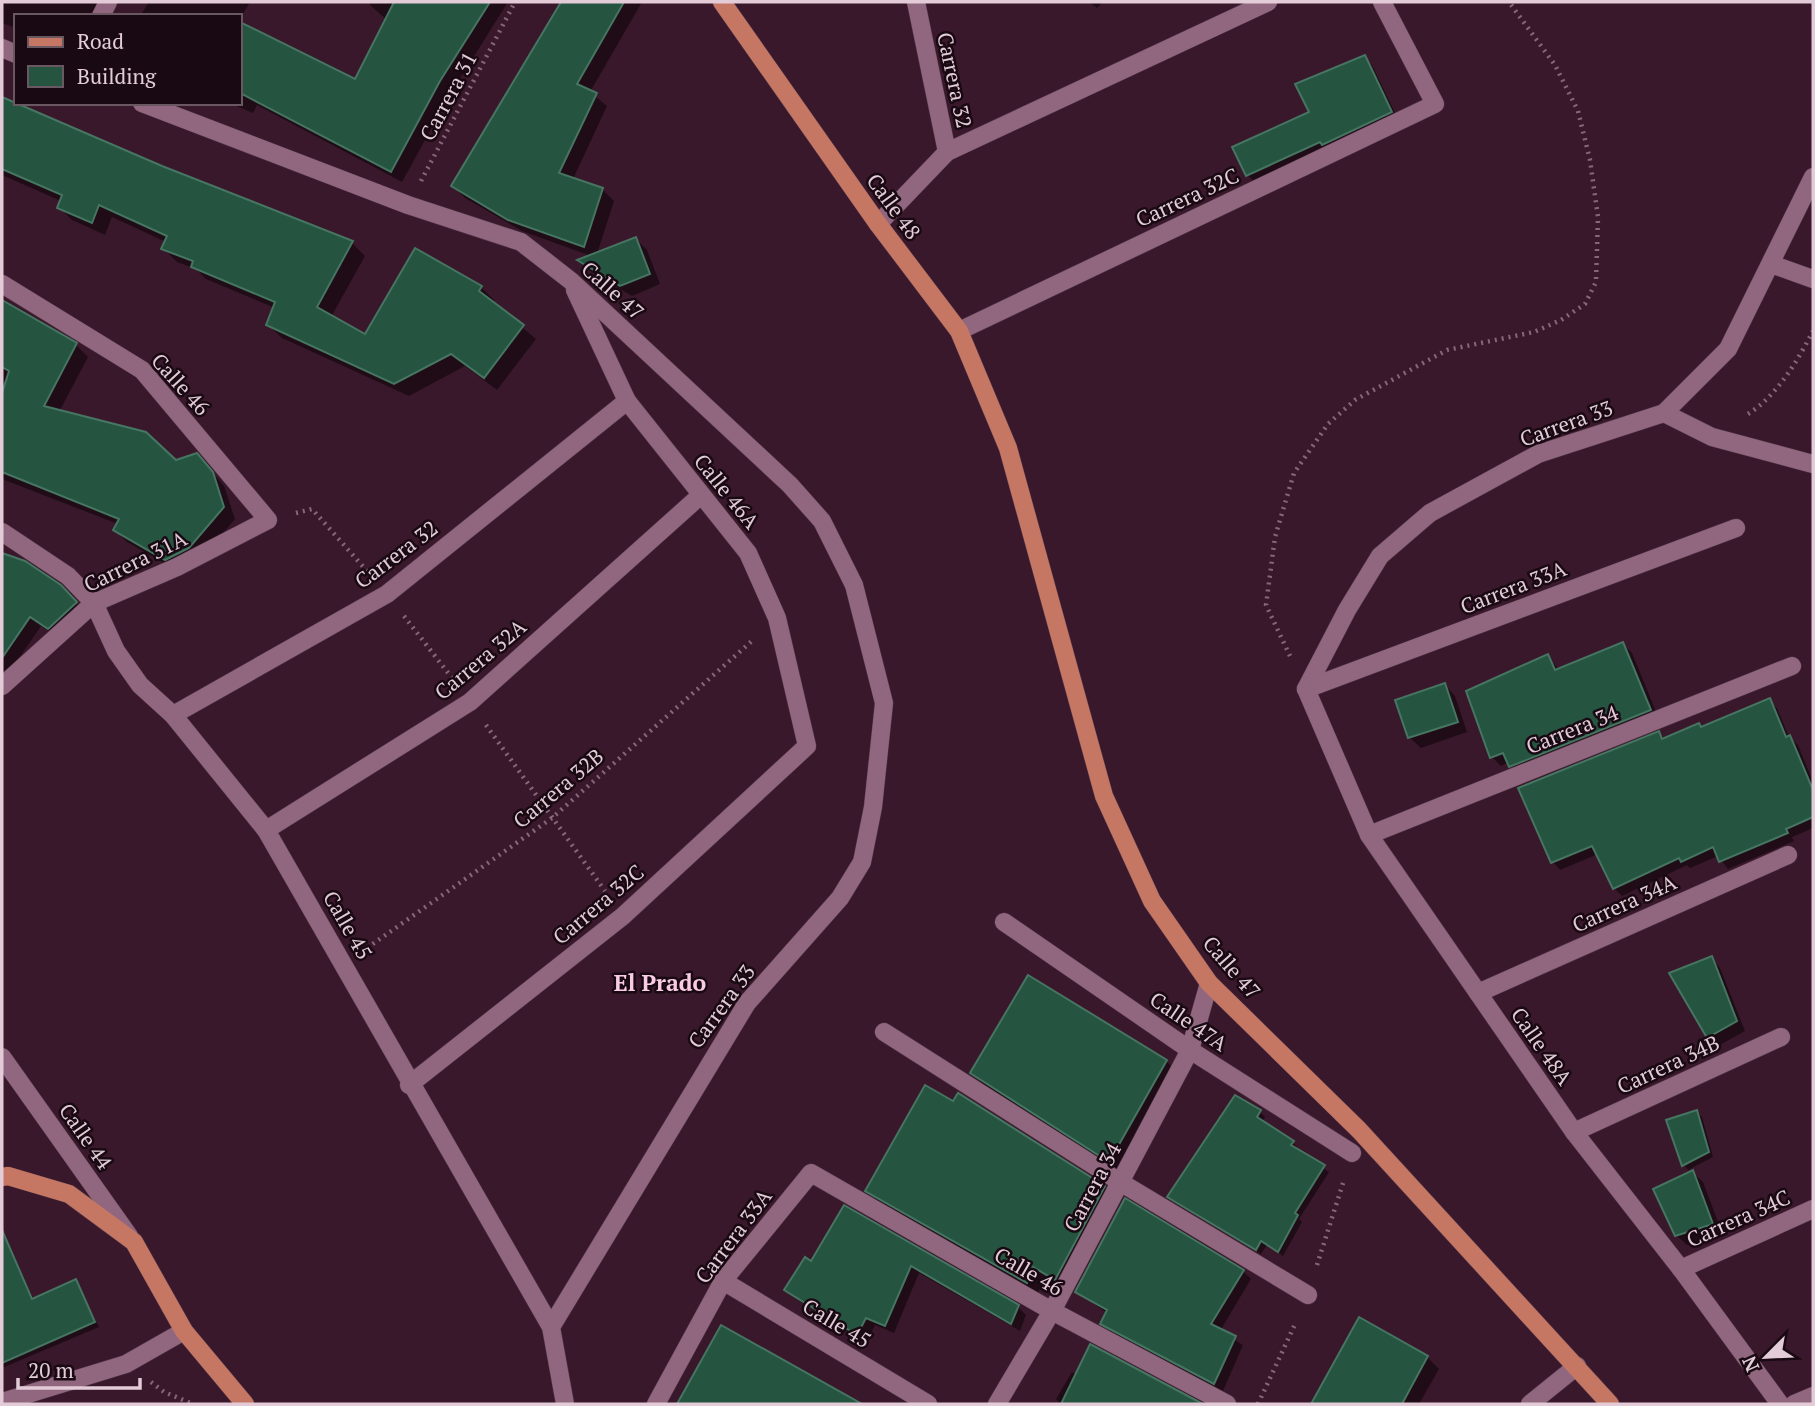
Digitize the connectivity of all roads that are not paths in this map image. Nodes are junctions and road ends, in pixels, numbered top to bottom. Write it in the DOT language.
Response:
graph roads {
  1 [pos="722,2"];
  2 [pos="916,2"];
  3 [pos="1268,2"];
  4 [pos="1382,2"];
  5 [pos="147,105"];
  6 [pos="947,152"];
  7 [pos="1813,177"];
  8 [pos="878,224"];
  9 [pos="1771,264"];
  10 [pos="1813,279"];
  11 [pos="571,281"];
  12 [pos="2,284"];
  13 [pos="959,331"];
  14 [pos="627,401"];
  15 [pos="1664,413"];
  16 [pos="1008,449"];
  17 [pos="1813,464"];
  18 [pos="701,495"];
  19 [pos="268,520"];
  20 [pos="1736,528"];
  21 [pos="2,531"];
  22 [pos="94,603"];
  23 [pos="1792,666"];
  24 [pos="2,686"];
  25 [pos="1306,689"];
  26 [pos="884,703"];
  27 [pos="173,715"];
  28 [pos="807,746"];
  29 [pos="266,830"];
  30 [pos="1369,835"];
  31 [pos="1788,855"];
  32 [pos="1004,922"];
  33 [pos="1209,983"];
  34 [pos="1478,993"];
  35 [pos="884,1032"];
  36 [pos="1782,1037"];
  37 [pos="1190,1050"];
  38 [pos="2,1057"];
  39 [pos="409,1085"];
  40 [pos="1574,1132"];
  41 [pos="1352,1153"];
  42 [pos="811,1172"];
  43 [pos="2,1177"];
  44 [pos="1120,1182"];
  45 [pos="1813,1209"];
  46 [pos="134,1242"];
  47 [pos="1681,1269"];
  48 [pos="723,1281"];
  49 [pos="1308,1295"];
  50 [pos="1052,1311"];
  51 [pos="551,1327"];
  52 [pos="184,1331"];
  53 [pos="1577,1366"];
  54 [pos="1813,1396"];
  55 [pos="2,1402"];
  56 [pos="246,1404"];
  57 [pos="565,1404"];
  58 [pos="656,1404"];
  59 [pos="928,1404"];
  60 [pos="998,1404"];
  61 [pos="1227,1404"];
  62 [pos="1530,1404"];
  63 [pos="1610,1404"];
  64 [pos="1780,1404"];
  65 [pos="1794,1404"];
  1 -- 8 [label="main road, Calle 48"];
  2 -- 6 [label="street, Carrera 32"];
  3 -- 6 [label="street"];
  4 -- 13 [label="street, Carrera 32C"];
  5 -- 11 [label="street, Calle 47"];
  6 -- 8 [label="street, Carrera 32"];
  7 -- 9 [label="street, Carrera 33"];
  8 -- 13 [label="main road, Calle 48"];
  9 -- 10 [label="street"];
  9 -- 15 [label="street, Carrera 33"];
  11 -- 14 [label="street, Calle 46A"];
  11 -- 26 [label="street, Calle 47"];
  12 -- 19 [label="street, Calle 46"];
  13 -- 16 [label="main road, Calle 48"];
  14 -- 18 [label="street, Calle 46A"];
  14 -- 27 [label="street, Carrera 32"];
  15 -- 17 [label="street"];
  15 -- 25 [label="street, Carrera 33"];
  16 -- 33 [label="main road, Calle 47"];
  18 -- 28 [label="street, Calle 46A"];
  18 -- 29 [label="street, Carrera 32A"];
  19 -- 22 [label="street, Carrera 31A"];
  20 -- 25 [label="street, Carrera 33A"];
  21 -- 22 [label="street, Calle 45"];
  22 -- 24 [label="street, Carrera 31A"];
  22 -- 27 [label="street, Calle 45"];
  23 -- 30 [label="street, Carrera 34"];
  25 -- 30 [label="street, Calle 48A"];
  26 -- 51 [label="street, Carrera 33"];
  27 -- 29 [label="street, Calle 45"];
  28 -- 39 [label="street, Carrera 32C"];
  29 -- 39 [label="street, Calle 45"];
  30 -- 34 [label="street, Calle 48A"];
  31 -- 34 [label="street, Carrera 34A"];
  32 -- 37 [label="street, Calle 47A"];
  33 -- 37 [label="street, Carrera 34"];
  33 -- 53 [label="main road, Calle 47"];
  34 -- 40 [label="street, Calle 48A"];
  35 -- 44 [label="street"];
  36 -- 40 [label="street, Carrera 34B"];
  37 -- 41 [label="street, Calle 47A"];
  37 -- 44 [label="street, Carrera 34"];
  38 -- 46 [label="street, Calle 44"];
  39 -- 51 [label="street, Calle 45"];
  40 -- 47 [label="street, Calle 48A"];
  42 -- 48 [label="street, Carrera 33A"];
  42 -- 50 [label="street, Calle 46"];
  43 -- 46 [label="main road, Calle 44"];
  44 -- 49 [label="street"];
  44 -- 50 [label="street, Carrera 34"];
  45 -- 47 [label="street, Carrera 34C"];
  46 -- 52 [label="main road, Calle 44"];
  47 -- 64 [label="street, Calle 48A"];
  48 -- 58 [label="street, Carrera 33A"];
  48 -- 59 [label="street, Calle 45"];
  50 -- 60 [label="street, Carrera 34"];
  50 -- 61 [label="street, Calle 46"];
  51 -- 57 [label="street, Calle 45"];
  52 -- 55 [label="street"];
  52 -- 56 [label="main road, Calle 44"];
  53 -- 62 [label="street"];
  53 -- 63 [label="main road, Calle 47"];
  54 -- 65 [label="street"];
}
